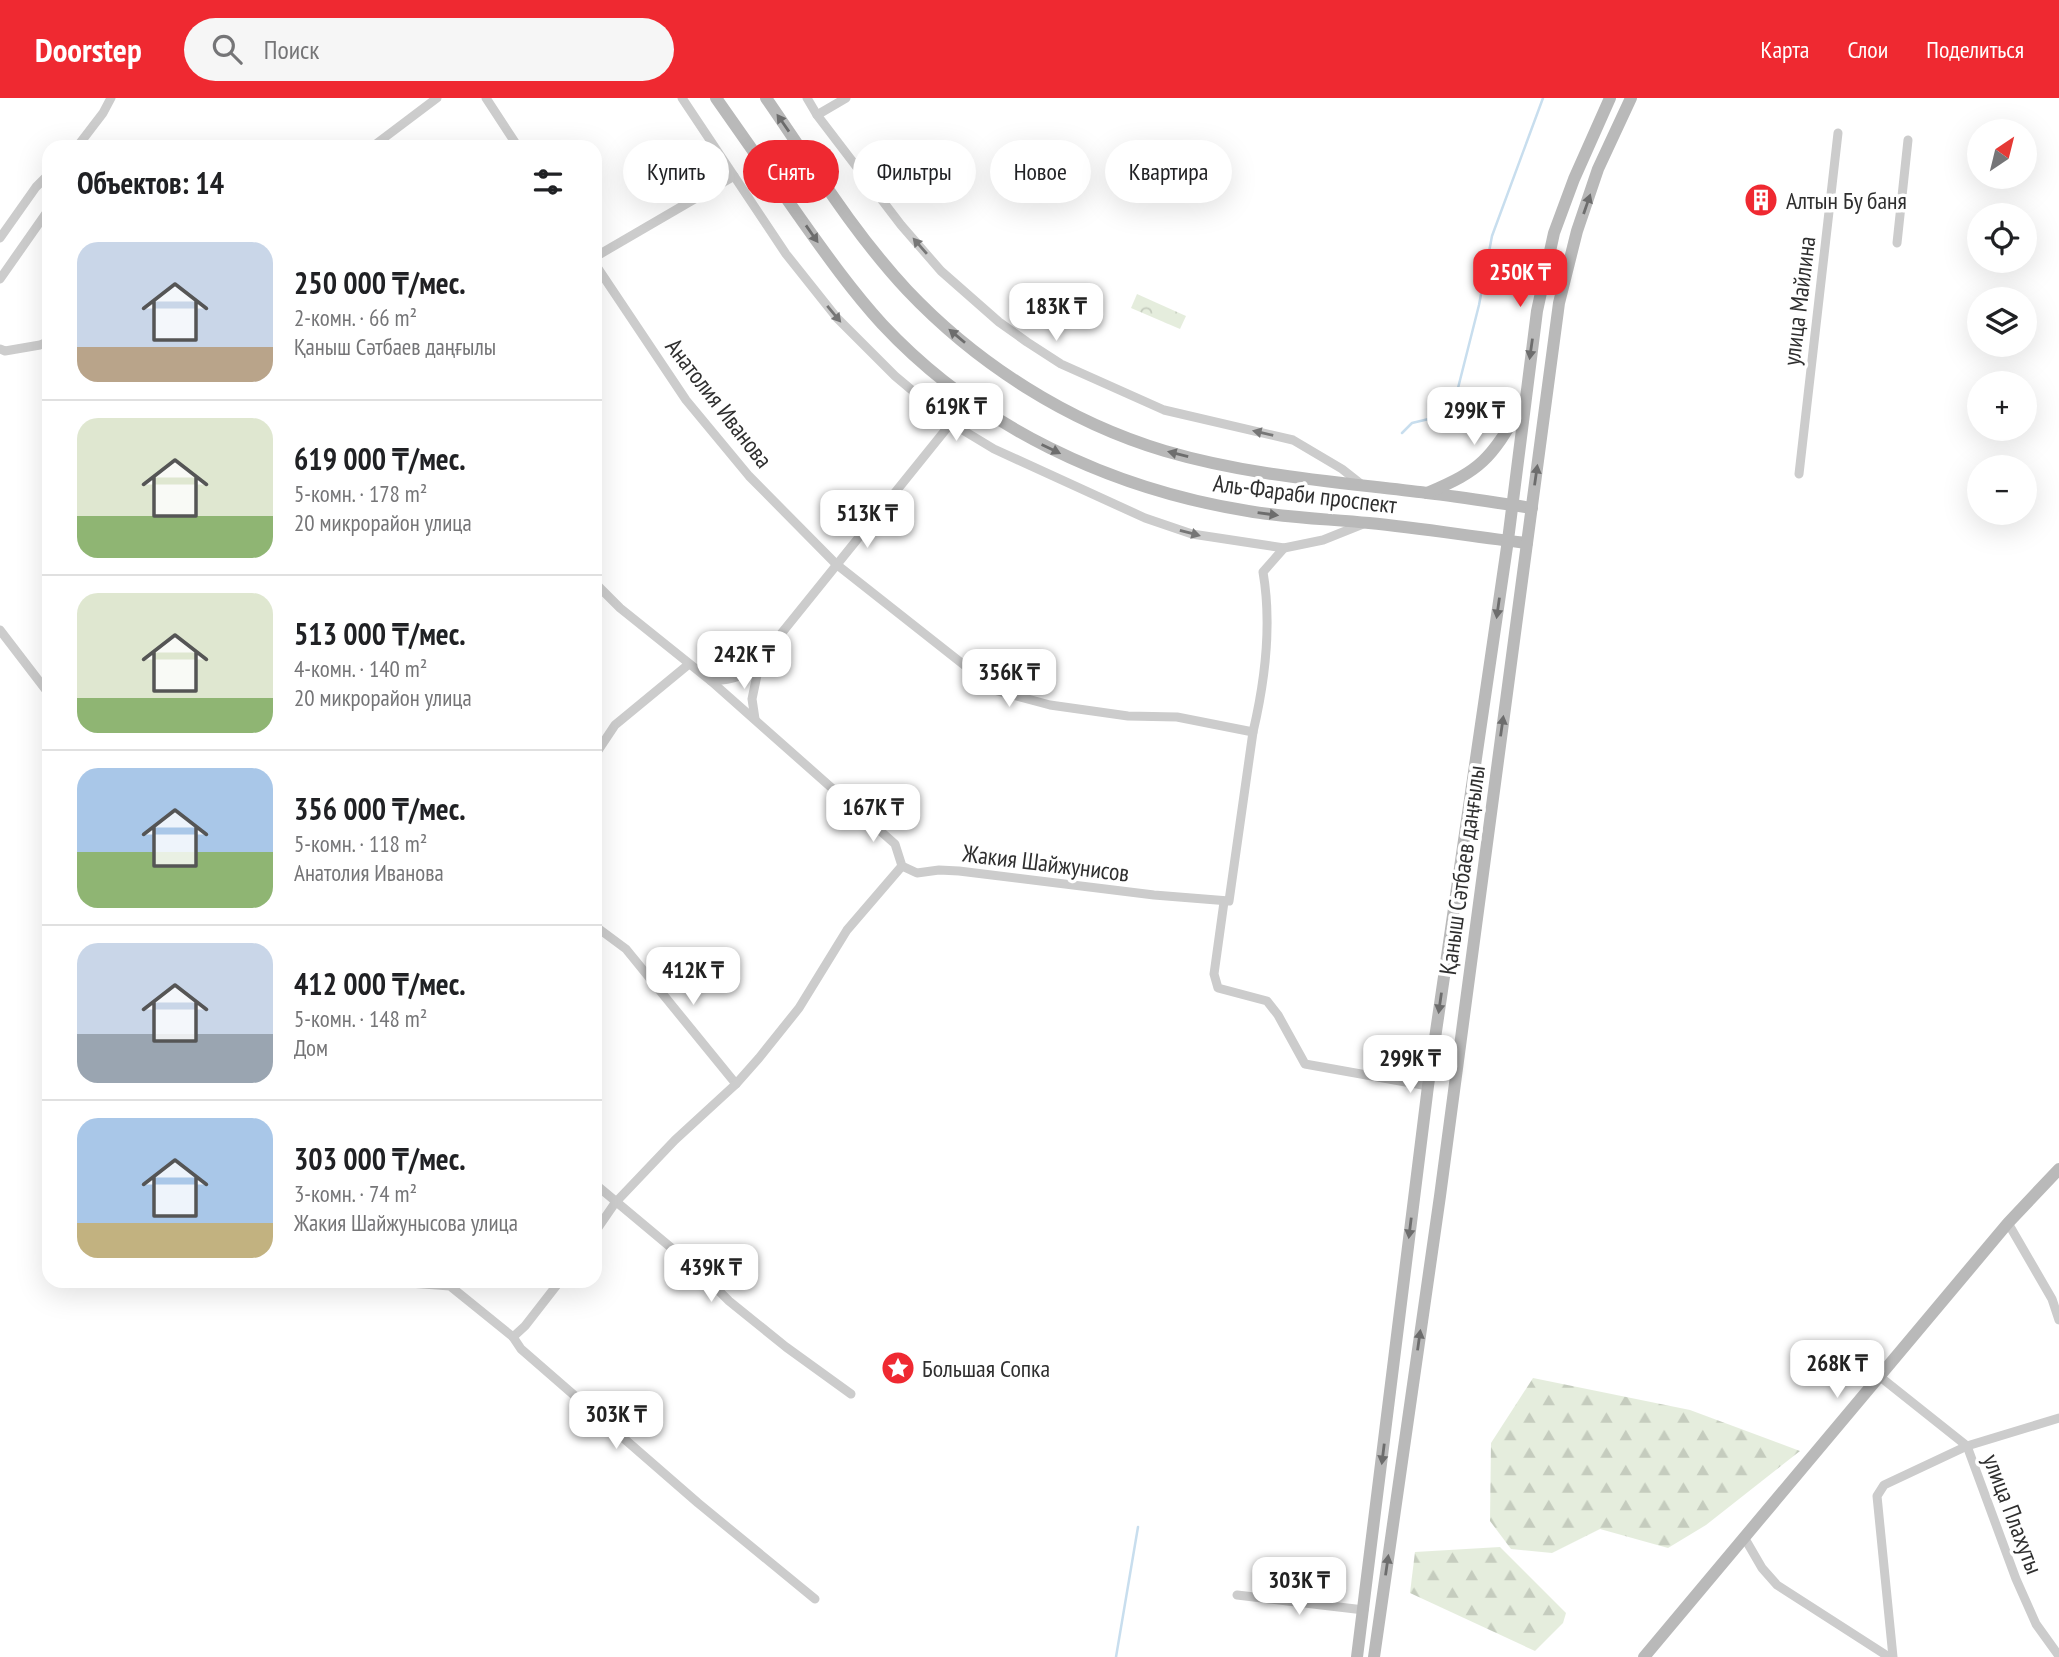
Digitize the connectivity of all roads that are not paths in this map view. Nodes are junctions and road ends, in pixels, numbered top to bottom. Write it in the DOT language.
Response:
graph roads {
  1 [pos="111,98"];
  2 [pos="437,98"];
  3 [pos="486,98"];
  4 [pos="682,98"];
  5 [pos="716,98"];
  6 [pos="766,98"];
  7 [pos="807,98"];
  8 [pos="846,98"];
  9 [pos="1610,98"];
  10 [pos="1631,98"];
  11 [pos="817,115"];
  12 [pos="1838,133"];
  13 [pos="84,140"];
  14 [pos="381,140"];
  15 [pos="513,140"];
  16 [pos="1908,140"];
  17 [pos="734,176"];
  18 [pos="42,181"];
  19 [pos="42,219"];
  20 [pos="0,238"];
  21 [pos="1897,243"];
  22 [pos="602,253"];
  23 [pos="602,274"];
  24 [pos="0,279"];
  25 [pos="42,344"];
  26 [pos="0,349"];
  27 [pos="1523,403"];
  28 [pos="951,423"];
  29 [pos="1799,474"];
  30 [pos="1366,487"];
  31 [pos="1426,493"];
  32 [pos="1511,505"];
  33 [pos="1532,508"];
  34 [pos="1367,523"];
  35 [pos="1508,540"];
  36 [pos="1527,543"];
  37 [pos="1284,548"];
  38 [pos="836,564"];
  39 [pos="602,590"];
  40 [pos="0,630"];
  41 [pos="760,660"];
  42 [pos="689,664"];
  43 [pos="711,681"];
  44 [pos="42,685"];
  45 [pos="755,719"];
  46 [pos="1253,732"];
  47 [pos="602,744"];
  48 [pos="902,866"];
  49 [pos="1227,902"];
  50 [pos="602,931"];
  51 [pos="736,1084"];
  52 [pos="1428,1086"];
  53 [pos="2059,1169"];
  54 [pos="602,1191"];
  55 [pos="615,1203"];
  56 [pos="602,1222"];
  57 [pos="2008,1223"];
  58 [pos="452,1288"];
  59 [pos="555,1288"];
  60 [pos="2059,1320"];
  61 [pos="513,1337"];
  62 [pos="1879,1376"];
  63 [pos="851,1394"];
  64 [pos="2059,1418"];
  65 [pos="1967,1446"];
  66 [pos="1744,1537"];
  67 [pos="1237,1595"];
  68 [pos="815,1600"];
  69 [pos="1364,1610"];
  70 [pos="2059,1656"];
  71 [pos="1357,1657"];
  72 [pos="1374,1657"];
  73 [pos="1644,1657"];
  74 [pos="1891,1657"];
  1 -- 13 [label="street"];
  2 -- 14 [label="street"];
  3 -- 15 [label="street"];
  4 -- 17 [label="street"];
  5 -- 34 [label="main road, Аль-Фараби проспект, one-way"];
  30 -- 6 [label="main road, Аль-Фараби проспект, one-way"];
  7 -- 11 [label="street"];
  8 -- 11 [label="street"];
  9 -- 27 [label="main road, Қаныш Сәтбаев даңғылы, one-way"];
  33 -- 10 [label="main road, Қаныш Сәтбаев даңғылы, one-way"];
  30 -- 11 [label="street, one-way"];
  12 -- 29 [label="street, улица Майлина"];
  16 -- 21 [label="street"];
  17 -- 22 [label="street"];
  17 -- 28 [label="street, one-way"];
  18 -- 20 [label="street"];
  19 -- 24 [label="street"];
  23 -- 38 [label="street, Анатолия Иванова"];
  25 -- 26 [label="street"];
  27 -- 31 [label="main road"];
  27 -- 32 [label="main road, Қаныш Сәтбаев даңғылы"];
  28 -- 37 [label="street, one-way"];
  28 -- 38 [label="street"];
  30 -- 31 [label="main road, Аль-Фараби проспект"];
  31 -- 32 [label="main road, Аль-Фараби проспект"];
  32 -- 33 [label="main road, Аль-Фараби проспект"];
  32 -- 35 [label="main road, Қаныш Сәтбаев даңғылы"];
  33 -- 36 [label="main road, Қаныш Сәтбаев даңғылы"];
  34 -- 35 [label="main road, Аль-Фараби проспект"];
  34 -- 37 [label="street"];
  35 -- 36 [label="main road, Аль-Фараби проспект"];
  35 -- 52 [label="main road, Қаныш Сәтбаев даңғылы, one-way"];
  72 -- 36 [label="main road, Қаныш Сәтбаев даңғылы, one-way"];
  37 -- 46 [label="street"];
  38 -- 41 [label="street"];
  38 -- 46 [label="street, Анатолия Иванова"];
  39 -- 42 [label="street"];
  40 -- 44 [label="street"];
  41 -- 43 [label="street"];
  41 -- 45 [label="street"];
  42 -- 43 [label="street"];
  42 -- 47 [label="street"];
  43 -- 45 [label="street"];
  45 -- 48 [label="street"];
  46 -- 49 [label="street"];
  48 -- 49 [label="street, Жакия Шайжунисов"];
  48 -- 51 [label="street"];
  49 -- 52 [label="street"];
  50 -- 51 [label="street"];
  51 -- 55 [label="street"];
  52 -- 69 [label="main road, Қаныш Сәтбаев даңғылы, one-way"];
  53 -- 57 [label="main road"];
  54 -- 55 [label="street"];
  55 -- 56 [label="street"];
  55 -- 63 [label="street"];
  57 -- 60 [label="street"];
  57 -- 62 [label="main road"];
  58 -- 61 [label="street"];
  59 -- 61 [label="street"];
  61 -- 68 [label="street"];
  62 -- 65 [label="street, улица Плахуты"];
  62 -- 66 [label="main road"];
  64 -- 65 [label="street"];
  65 -- 70 [label="street, улица Плахуты"];
  65 -- 74 [label="street"];
  66 -- 73 [label="main road"];
  66 -- 74 [label="street"];
  67 -- 69 [label="street"];
  69 -- 71 [label="main road, Қаныш Сәтбаев даңғылы"];
}
